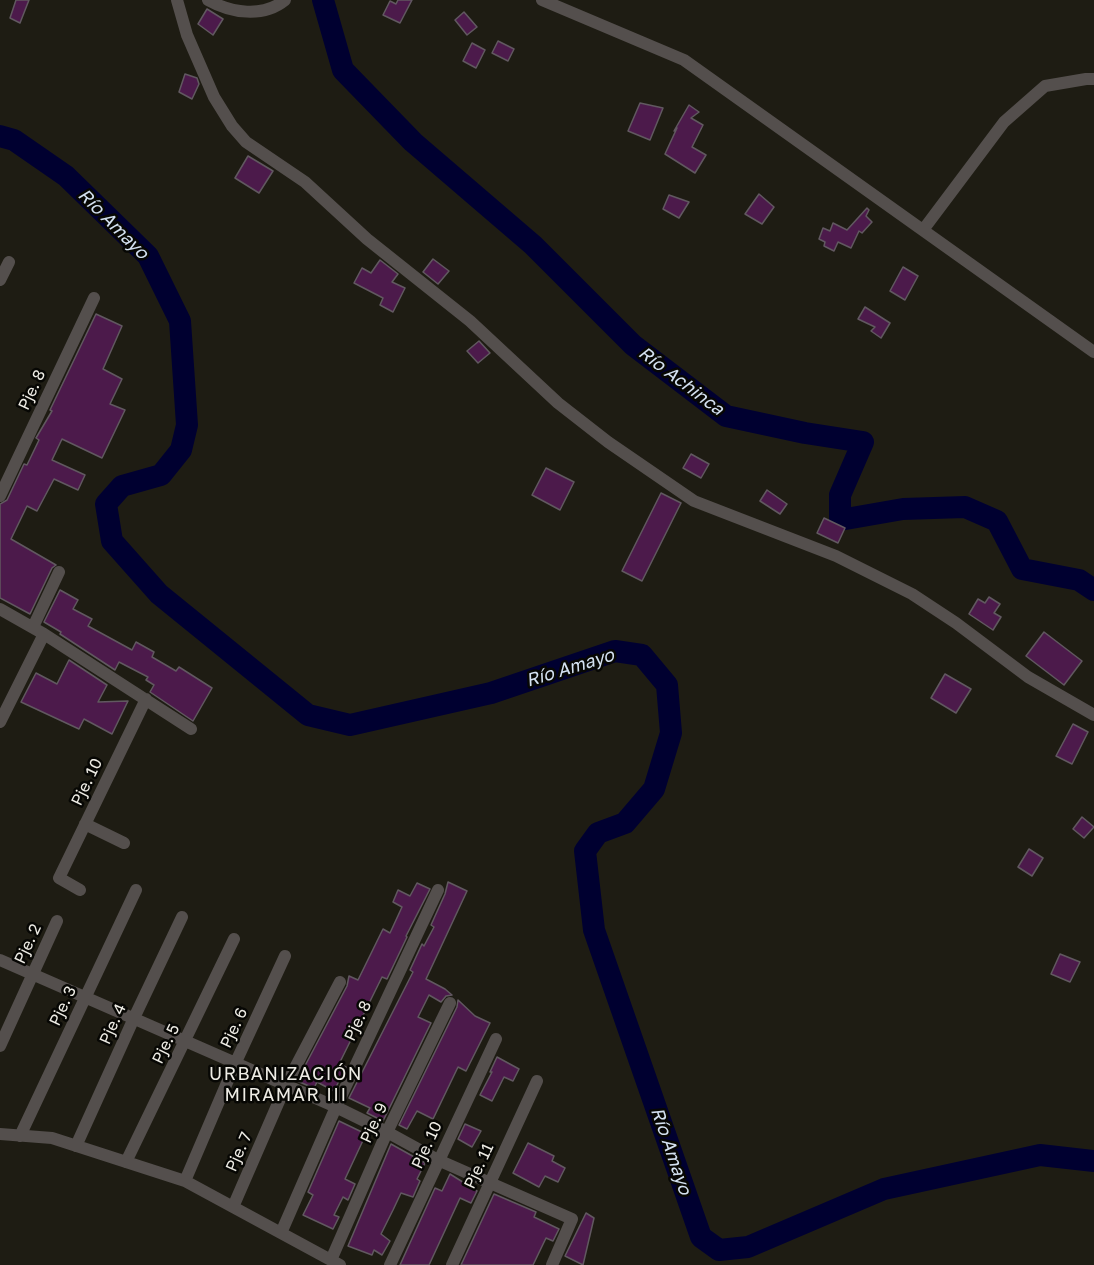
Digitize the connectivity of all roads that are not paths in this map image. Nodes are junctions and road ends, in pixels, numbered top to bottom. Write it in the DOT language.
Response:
graph roads {
  1 [pos="177,0"];
  2 [pos="208,0"];
  3 [pos="285,0"];
  4 [pos="545,1"];
  5 [pos="1094,79"];
  6 [pos="923,230"];
  7 [pos="9,262"];
  8 [pos="0,280"];
  9 [pos="94,298"];
  10 [pos="1094,352"];
  11 [pos="0,496"];
  12 [pos="59,572"];
  13 [pos="0,609"];
  14 [pos="33,627"];
  15 [pos="44,634"];
  16 [pos="146,699"];
  17 [pos="1094,715"];
  18 [pos="0,722"];
  19 [pos="191,729"];
  20 [pos="85,824"];
  21 [pos="124,843"];
  22 [pos="80,890"];
  23 [pos="136,890"];
  24 [pos="438,890"];
  25 [pos="182,917"];
  26 [pos="57,921"];
  27 [pos="234,939"];
  28 [pos="285,956"];
  29 [pos="0,960"];
  30 [pos="32,975"];
  31 [pos="340,982"];
  32 [pos="86,997"];
  33 [pos="450,1003"];
  34 [pos="134,1018"];
  35 [pos="496,1039"];
  36 [pos="185,1042"];
  37 [pos="0,1046"];
  38 [pos="235,1064"];
  39 [pos="537,1081"];
  40 [pos="286,1084"];
  41 [pos="336,1107"];
  42 [pos="387,1132"];
  43 [pos="0,1134"];
  44 [pos="20,1136"];
  45 [pos="76,1146"];
  46 [pos="438,1160"];
  47 [pos="126,1162"];
  48 [pos="185,1181"];
  49 [pos="489,1183"];
  50 [pos="233,1207"];
  51 [pos="281,1233"];
  52 [pos="329,1262"];
  53 [pos="390,1265"];
  54 [pos="452,1265"];
  55 [pos="552,1265"];
  1 -- 17 [label="street"];
  2 -- 3 [label="street"];
  4 -- 6 [label="street"];
  5 -- 6 [label="street"];
  6 -- 10 [label="street"];
  7 -- 8 [label="street"];
  9 -- 11 [label="street, Pje. 8"];
  12 -- 14 [label="street"];
  13 -- 14 [label="street"];
  14 -- 15 [label="street"];
  15 -- 16 [label="street"];
  15 -- 18 [label="street"];
  16 -- 19 [label="street"];
  16 -- 20 [label="street, Pje. 10"];
  20 -- 21 [label="street"];
  20 -- 22 [label="street, Pje. 10"];
  23 -- 32 [label="street, Pje. 3"];
  24 -- 41 [label="street, Pje. 8"];
  25 -- 34 [label="street, Pje. 4"];
  26 -- 30 [label="street, Pje. 2"];
  27 -- 36 [label="street, Pje. 5"];
  28 -- 38 [label="street, Pje. 6"];
  29 -- 30 [label="street"];
  30 -- 32 [label="street"];
  30 -- 37 [label="street, Pje. 2"];
  31 -- 40 [label="street, Pje. 7"];
  32 -- 34 [label="street"];
  32 -- 44 [label="street, Pje. 3"];
  33 -- 42 [label="street, Pje. 9"];
  34 -- 36 [label="street"];
  34 -- 45 [label="street, Pje. 4"];
  35 -- 46 [label="street, Pje. 10"];
  36 -- 38 [label="street"];
  36 -- 47 [label="street, Pje. 5"];
  38 -- 40 [label="street"];
  38 -- 48 [label="street, Pje. 6"];
  39 -- 49 [label="street, Pje. 11"];
  40 -- 41 [label="street"];
  40 -- 50 [label="street, Pje. 7"];
  41 -- 42 [label="street"];
  41 -- 51 [label="street, Pje. 8"];
  42 -- 46 [label="street"];
  42 -- 52 [label="street, Pje. 9"];
  43 -- 44 [label="street"];
  44 -- 45 [label="street"];
  45 -- 47 [label="street"];
  46 -- 49 [label="street"];
  46 -- 53 [label="street, Pje. 10"];
  47 -- 48 [label="street"];
  48 -- 50 [label="street"];
  49 -- 54 [label="street, Pje. 11"];
  49 -- 55 [label="street"];
  50 -- 51 [label="street"];
  51 -- 52 [label="street"];
}
